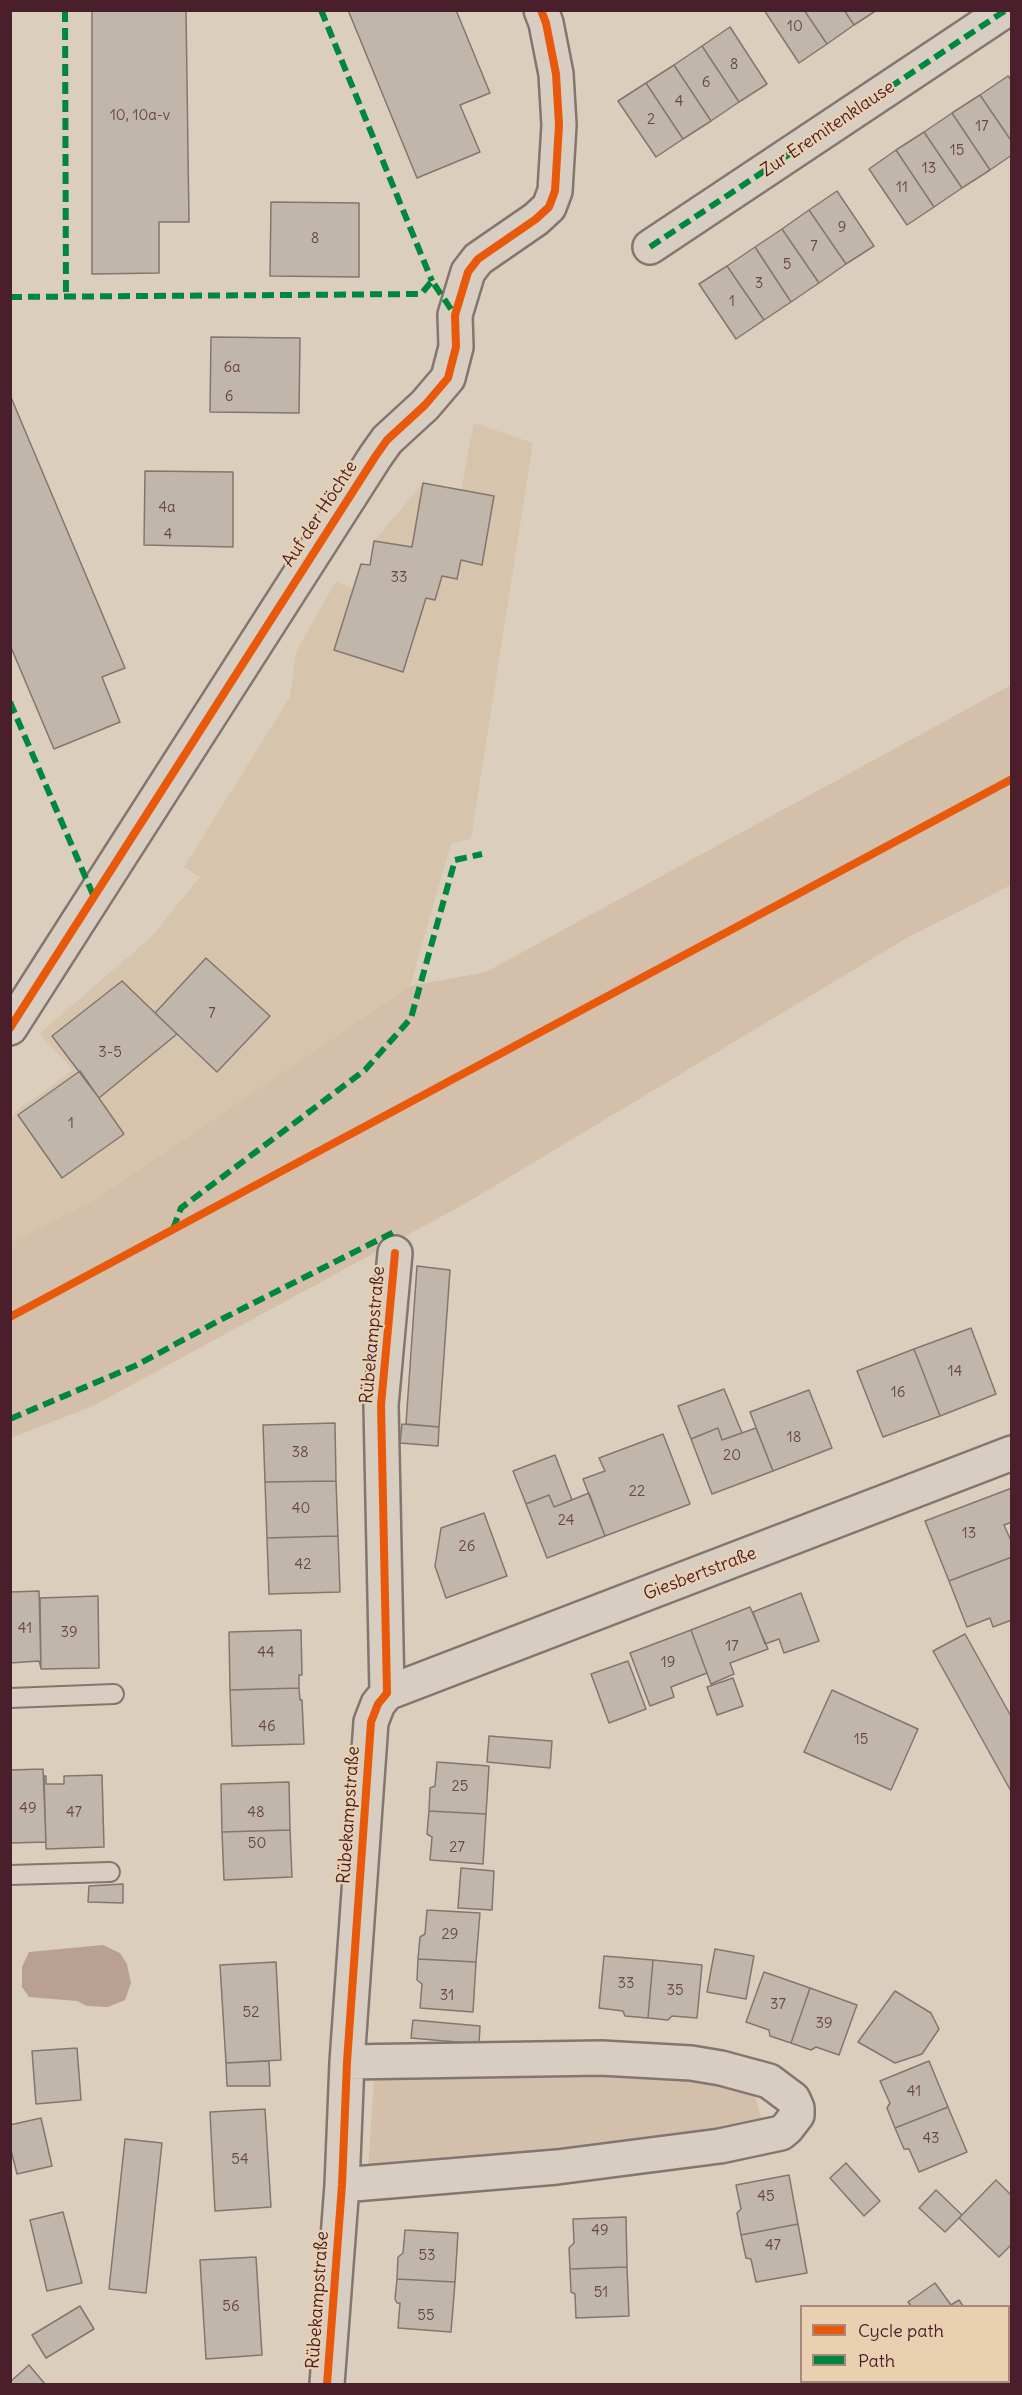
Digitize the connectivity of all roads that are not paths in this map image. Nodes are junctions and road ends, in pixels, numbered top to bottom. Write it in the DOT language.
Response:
graph roads {
  1 [pos="541,10"];
  2 [pos="1006,10"];
  3 [pos="650,247"];
  4 [pos="10,1028"];
  5 [pos="395,1253"];
  6 [pos="1011,1453"];
  7 [pos="387,1693"];
  8 [pos="114,1694"];
  9 [pos="10,1698"];
  10 [pos="110,1872"];
  11 [pos="10,1875"];
  12 [pos="347,2062"];
  13 [pos="342,2185"];
  14 [pos="327,2385"];
  1 -- 4 [label="street, Auf der Höchte"];
  2 -- 3 [label="street, Zur Eremitenklause"];
  5 -- 7 [label="street, Rübekampstraße"];
  6 -- 7 [label="street, Giesbertstraße"];
  7 -- 12 [label="street, Rübekampstraße"];
  8 -- 9 [label="lane"];
  10 -- 11 [label="lane"];
  12 -- 13 [label="street, Rübekampstraße"];
  12 -- 13 [label="street"];
  13 -- 14 [label="street, Rübekampstraße"];
}
